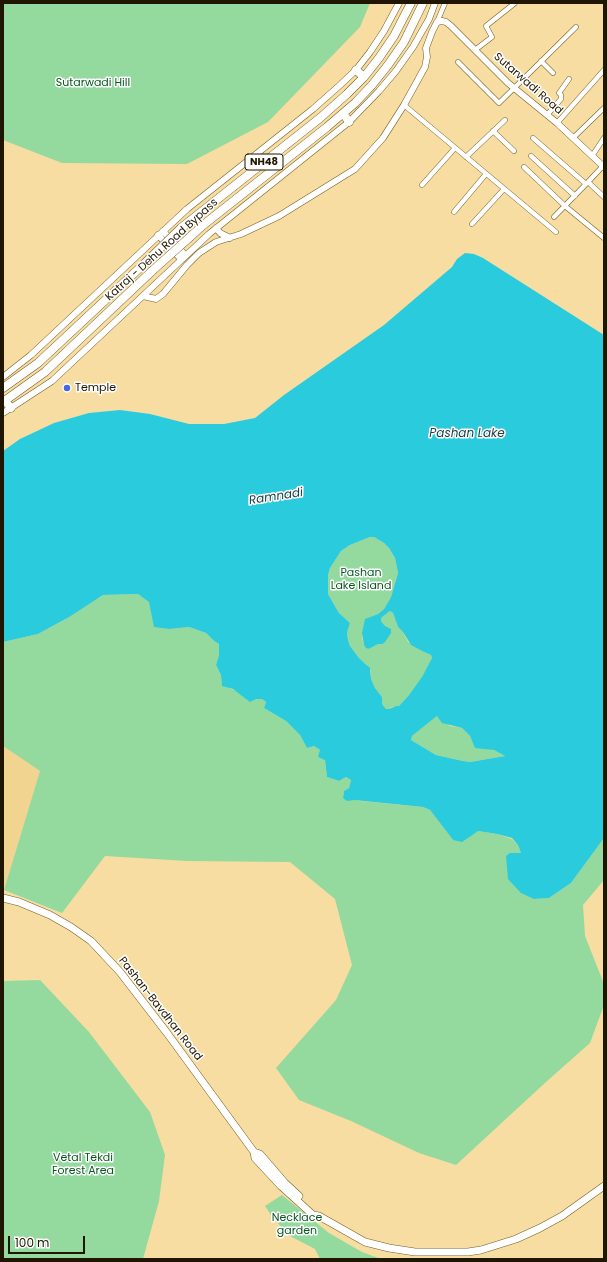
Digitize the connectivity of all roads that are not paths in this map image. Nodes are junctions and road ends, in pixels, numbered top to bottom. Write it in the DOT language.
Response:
graph roads {
  1 [pos="399,3"];
  2 [pos="410,3"];
  3 [pos="423,3"];
  4 [pos="435,3"];
  5 [pos="445,3"];
  6 [pos="515,3"];
  7 [pos="437,22"];
  8 [pos="576,27"];
  9 [pos="475,50"];
  10 [pos="541,61"];
  11 [pos="458,62"];
  12 [pos="356,70"];
  13 [pos="604,70"];
  14 [pos="553,73"];
  15 [pos="364,77"];
  16 [pos="569,79"];
  17 [pos="514,88"];
  18 [pos="404,105"];
  19 [pos="604,108"];
  20 [pos="343,113"];
  21 [pos="547,115"];
  22 [pos="505,120"];
  23 [pos="349,122"];
  24 [pos="557,124"];
  25 [pos="493,131"];
  26 [pos="533,138"];
  27 [pos="573,138"];
  28 [pos="604,138"];
  29 [pos="455,148"];
  30 [pos="514,151"];
  31 [pos="531,156"];
  32 [pos="592,156"];
  33 [pos="466,157"];
  34 [pos="603,164"];
  35 [pos="524,167"];
  36 [pos="486,174"];
  37 [pos="587,183"];
  38 [pos="422,185"];
  39 [pos="504,189"];
  40 [pos="575,196"];
  41 [pos="604,197"];
  42 [pos="566,206"];
  43 [pos="454,212"];
  44 [pos="554,217"];
  45 [pos="472,224"];
  46 [pos="216,228"];
  47 [pos="556,232"];
  48 [pos="160,233"];
  49 [pos="230,238"];
  50 [pos="604,238"];
  51 [pos="183,257"];
  52 [pos="143,296"];
  53 [pos="3,377"];
  54 [pos="3,388"];
  55 [pos="4,401"];
  56 [pos="11,408"];
  57 [pos="3,413"];
  58 [pos="3,898"];
  59 [pos="604,1186"];
  1 -- 12 [label="street"];
  2 -- 15 [label="highway, Katraj - Dehu Road Bypass / NH48"];
  3 -- 20 [label="highway, Katraj - Dehu Road Bypass / NH48"];
  4 -- 23 [label="street"];
  5 -- 7 [label="street"];
  6 -- 9 [label="street"];
  7 -- 9 [label="street, Sutarwadi Road"];
  7 -- 18 [label="street"];
  8 -- 10 [label="street"];
  9 -- 17 [label="street, Sutarwadi Road"];
  10 -- 14 [label="street"];
  10 -- 17 [label="street"];
  11 -- 17 [label="street"];
  12 -- 15 [label="highway"];
  12 -- 48 [label="street"];
  13 -- 24 [label="street"];
  15 -- 54 [label="highway, Katraj - Dehu Road Bypass / NH48, bridge"];
  16 -- 21 [label="street"];
  17 -- 21 [label="street, Sutarwadi Road"];
  18 -- 29 [label="street"];
  18 -- 49 [label="street"];
  19 -- 27 [label="street"];
  20 -- 23 [label="highway"];
  20 -- 55 [label="highway, Katraj - Dehu Road Bypass / NH48, bridge"];
  21 -- 24 [label="street, Sutarwadi Road"];
  22 -- 25 [label="street"];
  23 -- 46 [label="street"];
  24 -- 27 [label="street, Sutarwadi Road"];
  25 -- 30 [label="street"];
  25 -- 33 [label="street"];
  26 -- 37 [label="street"];
  27 -- 32 [label="street, Sutarwadi Road"];
  28 -- 32 [label="street"];
  29 -- 33 [label="street"];
  29 -- 38 [label="street"];
  31 -- 40 [label="street"];
  32 -- 34 [label="street, Sutarwadi Road"];
  33 -- 36 [label="street"];
  34 -- 37 [label="street"];
  35 -- 42 [label="street"];
  36 -- 39 [label="street"];
  36 -- 43 [label="street"];
  37 -- 40 [label="street"];
  37 -- 41 [label="street"];
  39 -- 45 [label="street"];
  39 -- 47 [label="street"];
  40 -- 42 [label="street"];
  42 -- 44 [label="street"];
  42 -- 50 [label="street"];
  46 -- 49 [label="street"];
  46 -- 51 [label="street"];
  48 -- 51 [label="street"];
  48 -- 53 [label="street"];
  49 -- 52 [label="street"];
  51 -- 52 [label="street"];
  52 -- 56 [label="street"];
  55 -- 56 [label="highway"];
  56 -- 57 [label="street"];
  58 -- 59 [label="main road, Pashan-Bavdhan Road"];
}
